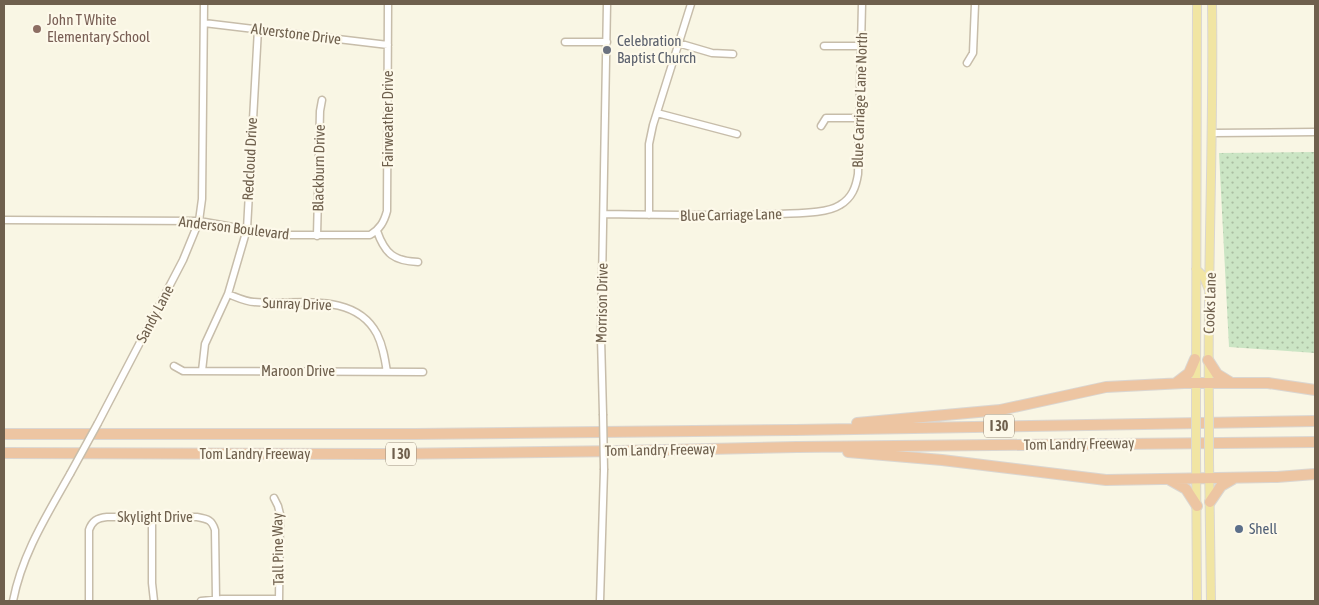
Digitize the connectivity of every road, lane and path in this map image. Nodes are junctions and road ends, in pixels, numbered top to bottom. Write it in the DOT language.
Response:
graph roads {
  1 [pos="204,4"];
  2 [pos="388,4"];
  3 [pos="607,4"];
  4 [pos="691,4"];
  5 [pos="862,4"];
  6 [pos="975,4"];
  7 [pos="1197,4"];
  8 [pos="1212,4"];
  9 [pos="204,23"];
  10 [pos="258,29"];
  11 [pos="564,42"];
  12 [pos="607,42"];
  13 [pos="678,43"];
  14 [pos="388,45"];
  15 [pos="824,46"];
  16 [pos="862,46"];
  17 [pos="733,54"];
  18 [pos="1197,60"];
  19 [pos="1213,60"];
  20 [pos="967,63"];
  21 [pos="322,100"];
  22 [pos="657,113"];
  23 [pos="860,118"];
  24 [pos="820,126"];
  25 [pos="1315,132"];
  26 [pos="1213,133"];
  27 [pos="737,134"];
  28 [pos="1196,184"];
  29 [pos="1212,185"];
  30 [pos="852,195"];
  31 [pos="605,214"];
  32 [pos="648,215"];
  33 [pos="4,220"];
  34 [pos="199,222"];
  35 [pos="247,229"];
  36 [pos="377,231"];
  37 [pos="317,236"];
  38 [pos="418,262"];
  39 [pos="1196,269"];
  40 [pos="228,294"];
  41 [pos="1210,294"];
  42 [pos="1195,360"];
  43 [pos="1208,360"];
  44 [pos="174,366"];
  45 [pos="202,371"];
  46 [pos="387,372"];
  47 [pos="423,372"];
  48 [pos="1174,383"];
  49 [pos="1196,383"];
  50 [pos="1209,383"];
  51 [pos="1231,383"];
  52 [pos="1315,390"];
  53 [pos="1315,421"];
  54 [pos="796,430"];
  55 [pos="4,434"];
  56 [pos="1315,442"];
  57 [pos="798,447"];
  58 [pos="4,453"];
  59 [pos="1315,474"];
  60 [pos="1210,478"];
  61 [pos="1234,478"];
  62 [pos="1197,479"];
  63 [pos="1170,480"];
  64 [pos="274,498"];
  65 [pos="1210,502"];
  66 [pos="1197,506"];
  67 [pos="152,517"];
  68 [pos="216,599"];
  69 [pos="279,600"];
  70 [pos="13,601"];
  71 [pos="89,601"];
  72 [pos="154,601"];
  73 [pos="201,601"];
  74 [pos="600,601"];
  75 [pos="1197,601"];
  76 [pos="1211,601"];
  1 -- 9 [label="street, Sandy Lane"];
  2 -- 14 [label="street, Fairweather Drive"];
  3 -- 12 [label="street, Morrison Drive"];
  4 -- 13 [label="street"];
  5 -- 16 [label="street, Blue Carriage Lane North"];
  6 -- 20 [label="street"];
  7 -- 18 [label="main road, Cooks Lane"];
  8 -- 19 [label="main road, Cooks Lane"];
  9 -- 10 [label="street, Alverstone Drive"];
  9 -- 34 [label="street, Sandy Lane"];
  10 -- 14 [label="street, Alverstone Drive"];
  10 -- 35 [label="street, Redcloud Drive"];
  11 -- 12 [label="street"];
  12 -- 31 [label="street, Morrison Drive"];
  13 -- 17 [label="street"];
  13 -- 22 [label="street"];
  14 -- 36 [label="street, Fairweather Drive"];
  15 -- 16 [label="street"];
  16 -- 23 [label="street, Blue Carriage Lane North"];
  18 -- 19 [label="main road"];
  18 -- 28 [label="main road, Cooks Lane"];
  19 -- 26 [label="main road, Cooks Lane"];
  21 -- 37 [label="street, Blackburn Drive"];
  22 -- 27 [label="street"];
  22 -- 32 [label="street"];
  23 -- 24 [label="street"];
  23 -- 30 [label="street, Blue Carriage Lane North"];
  25 -- 26 [label="street"];
  26 -- 29 [label="main road, Cooks Lane"];
  28 -- 29 [label="main road"];
  28 -- 39 [label="main road, Cooks Lane"];
  29 -- 41 [label="main road, Cooks Lane"];
  30 -- 32 [label="street, Blue Carriage Lane"];
  31 -- 32 [label="street, Blue Carriage Lane"];
  31 -- 74 [label="street, Morrison Drive, bridge"];
  33 -- 34 [label="street, Anderson Boulevard"];
  34 -- 35 [label="street, Anderson Boulevard"];
  34 -- 70 [label="street, Sandy Lane, bridge"];
  35 -- 37 [label="street, Anderson Boulevard"];
  35 -- 40 [label="street, Redcloud Drive"];
  36 -- 37 [label="street, Anderson Boulevard"];
  36 -- 38 [label="street"];
  39 -- 41 [label="main road"];
  39 -- 42 [label="main road, Cooks Lane"];
  40 -- 45 [label="street, Redcloud Drive"];
  40 -- 46 [label="street, Sunray Drive"];
  41 -- 43 [label="main road, Cooks Lane"];
  42 -- 48 [label="highway"];
  42 -- 49 [label="main road, Cooks Lane"];
  43 -- 50 [label="main road, Cooks Lane"];
  43 -- 51 [label="highway"];
  44 -- 45 [label="street, Maroon Drive"];
  45 -- 46 [label="street, Maroon Drive"];
  46 -- 47 [label="street, Maroon Drive"];
  48 -- 49 [label="highway"];
  48 -- 54 [label="highway"];
  49 -- 50 [label="highway"];
  49 -- 62 [label="main road, Cooks Lane, bridge"];
  50 -- 51 [label="highway"];
  50 -- 60 [label="main road, Cooks Lane, bridge"];
  51 -- 52 [label="highway"];
  53 -- 54 [label="highway, Tom Landry Freeway / I 30"];
  54 -- 55 [label="highway, Tom Landry Freeway / I 30"];
  56 -- 57 [label="highway, Tom Landry Freeway / I 30"];
  57 -- 58 [label="highway, Tom Landry Freeway / I 30"];
  57 -- 63 [label="highway"];
  59 -- 61 [label="highway"];
  60 -- 61 [label="highway"];
  60 -- 62 [label="highway"];
  60 -- 65 [label="main road, Cooks Lane"];
  61 -- 65 [label="highway"];
  62 -- 63 [label="highway"];
  62 -- 66 [label="main road, Cooks Lane"];
  63 -- 66 [label="highway"];
  64 -- 69 [label="street, Tall Pine Way"];
  65 -- 76 [label="main road, Cooks Lane"];
  66 -- 75 [label="main road, Cooks Lane"];
  67 -- 68 [label="street, Skylight Drive"];
  67 -- 71 [label="street, Skylight Drive"];
  67 -- 72 [label="street"];
  68 -- 69 [label="street"];
  68 -- 73 [label="street"];
}
